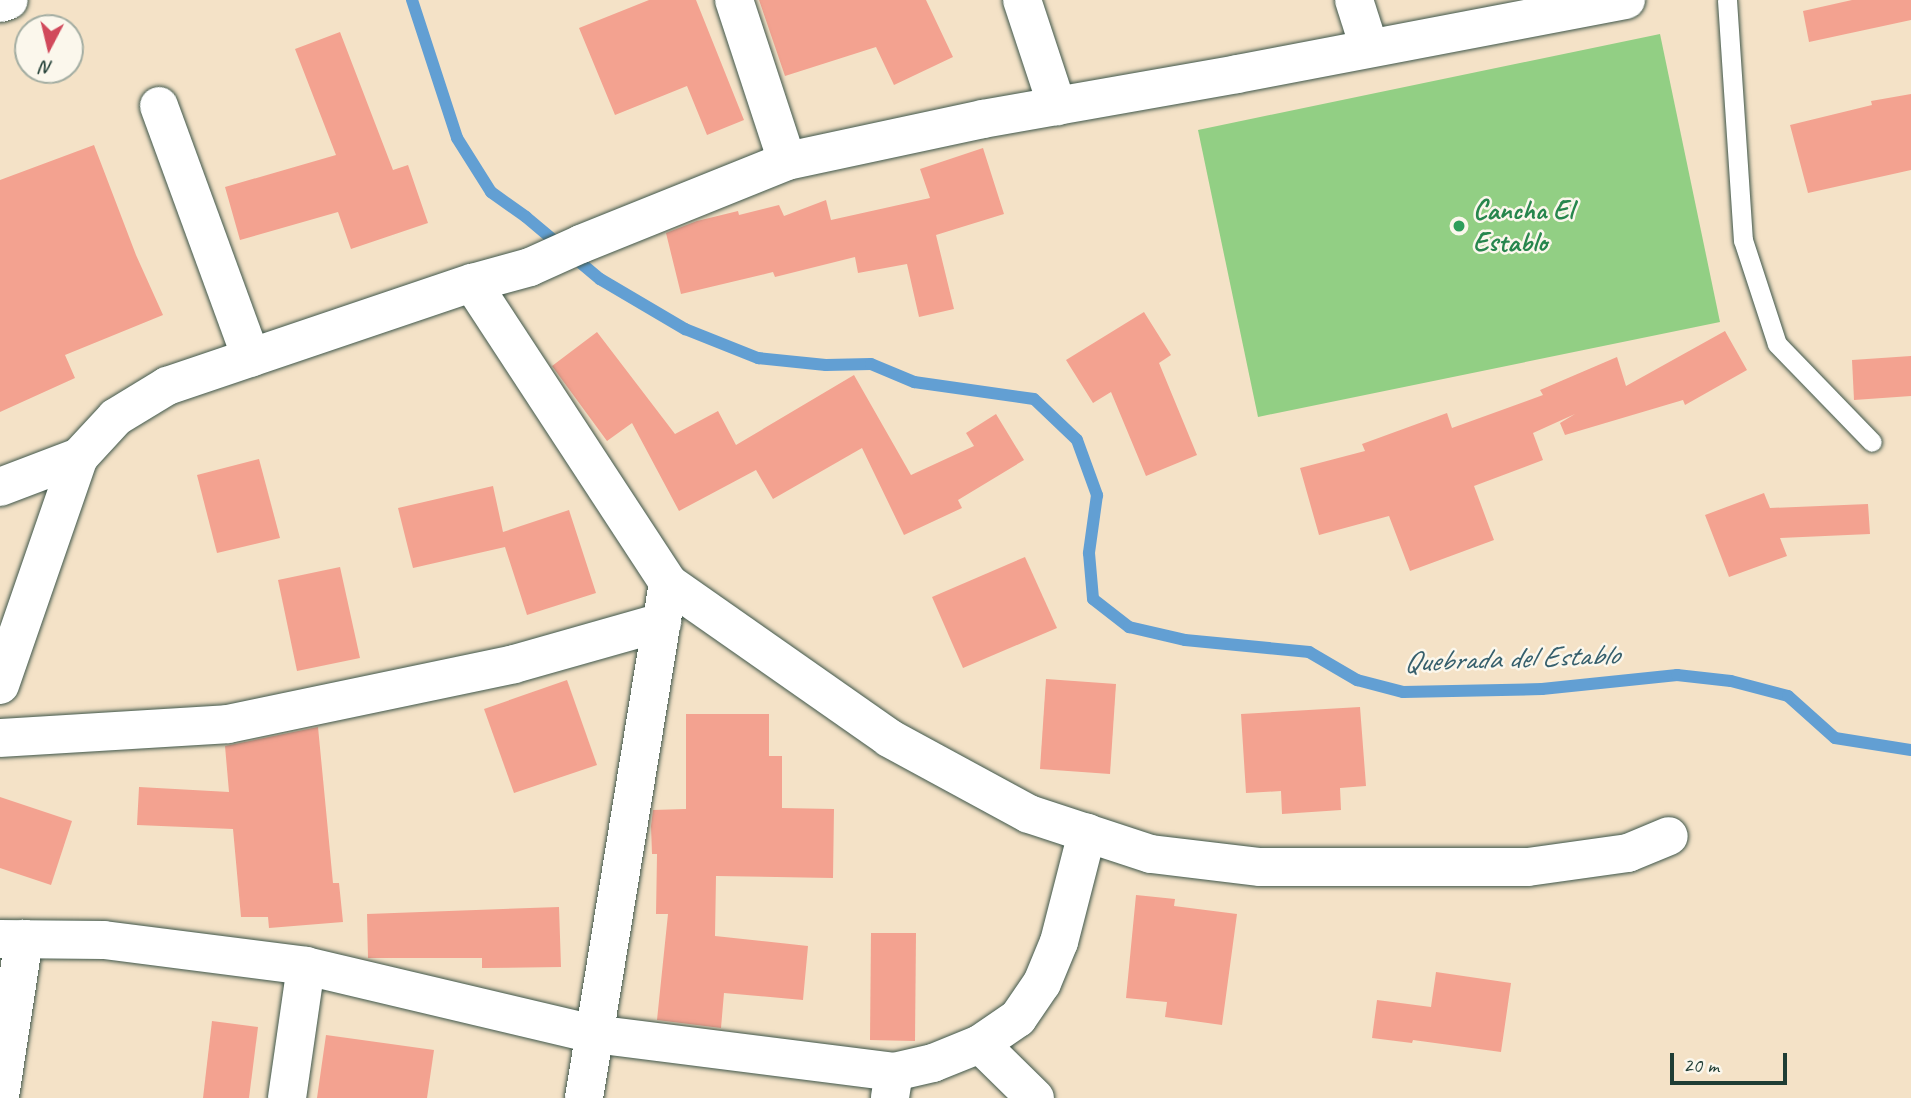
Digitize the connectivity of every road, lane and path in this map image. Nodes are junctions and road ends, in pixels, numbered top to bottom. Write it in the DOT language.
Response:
graph roads {
  1 [pos="9,0"];
  2 [pos="734,0"];
  3 [pos="1022,0"];
  4 [pos="1354,0"];
  5 [pos="1626,0"];
  6 [pos="1727,0"];
  7 [pos="0,3"];
  8 [pos="1369,47"];
  9 [pos="159,106"];
  10 [pos="1057,106"];
  11 [pos="787,161"];
  12 [pos="472,283"];
  13 [pos="251,358"];
  14 [pos="1872,442"];
  15 [pos="79,457"];
  16 [pos="0,487"];
  17 [pos="668,583"];
  18 [pos="662,622"];
  19 [pos="0,685"];
  20 [pos="0,738"];
  21 [pos="1087,833"];
  22 [pos="1669,836"];
  23 [pos="12,939"];
  24 [pos="306,966"];
  25 [pos="594,1034"];
  26 [pos="980,1044"];
  27 [pos="892,1085"];
  28 [pos="0,1096"];
  29 [pos="287,1098"];
  30 [pos="584,1098"];
  31 [pos="1035,1098"];
  1 -- 7 [label="street"];
  2 -- 11 [label="street"];
  3 -- 10 [label="street"];
  4 -- 8 [label="street"];
  5 -- 8 [label="street"];
  6 -- 14 [label="lane"];
  8 -- 10 [label="street"];
  9 -- 13 [label="street"];
  10 -- 11 [label="street"];
  11 -- 12 [label="street"];
  12 -- 13 [label="street"];
  12 -- 17 [label="street"];
  13 -- 15 [label="street"];
  15 -- 16 [label="street"];
  15 -- 19 [label="street"];
  17 -- 18 [label="street"];
  17 -- 21 [label="street"];
  18 -- 20 [label="street"];
  18 -- 25 [label="street"];
  21 -- 22 [label="street"];
  21 -- 26 [label="street"];
  23 -- 24 [label="street"];
  23 -- 28 [label="street"];
  24 -- 25 [label="street"];
  24 -- 29 [label="street"];
  25 -- 27 [label="street"];
  25 -- 30 [label="street"];
  26 -- 27 [label="street"];
  26 -- 31 [label="street"];
}
